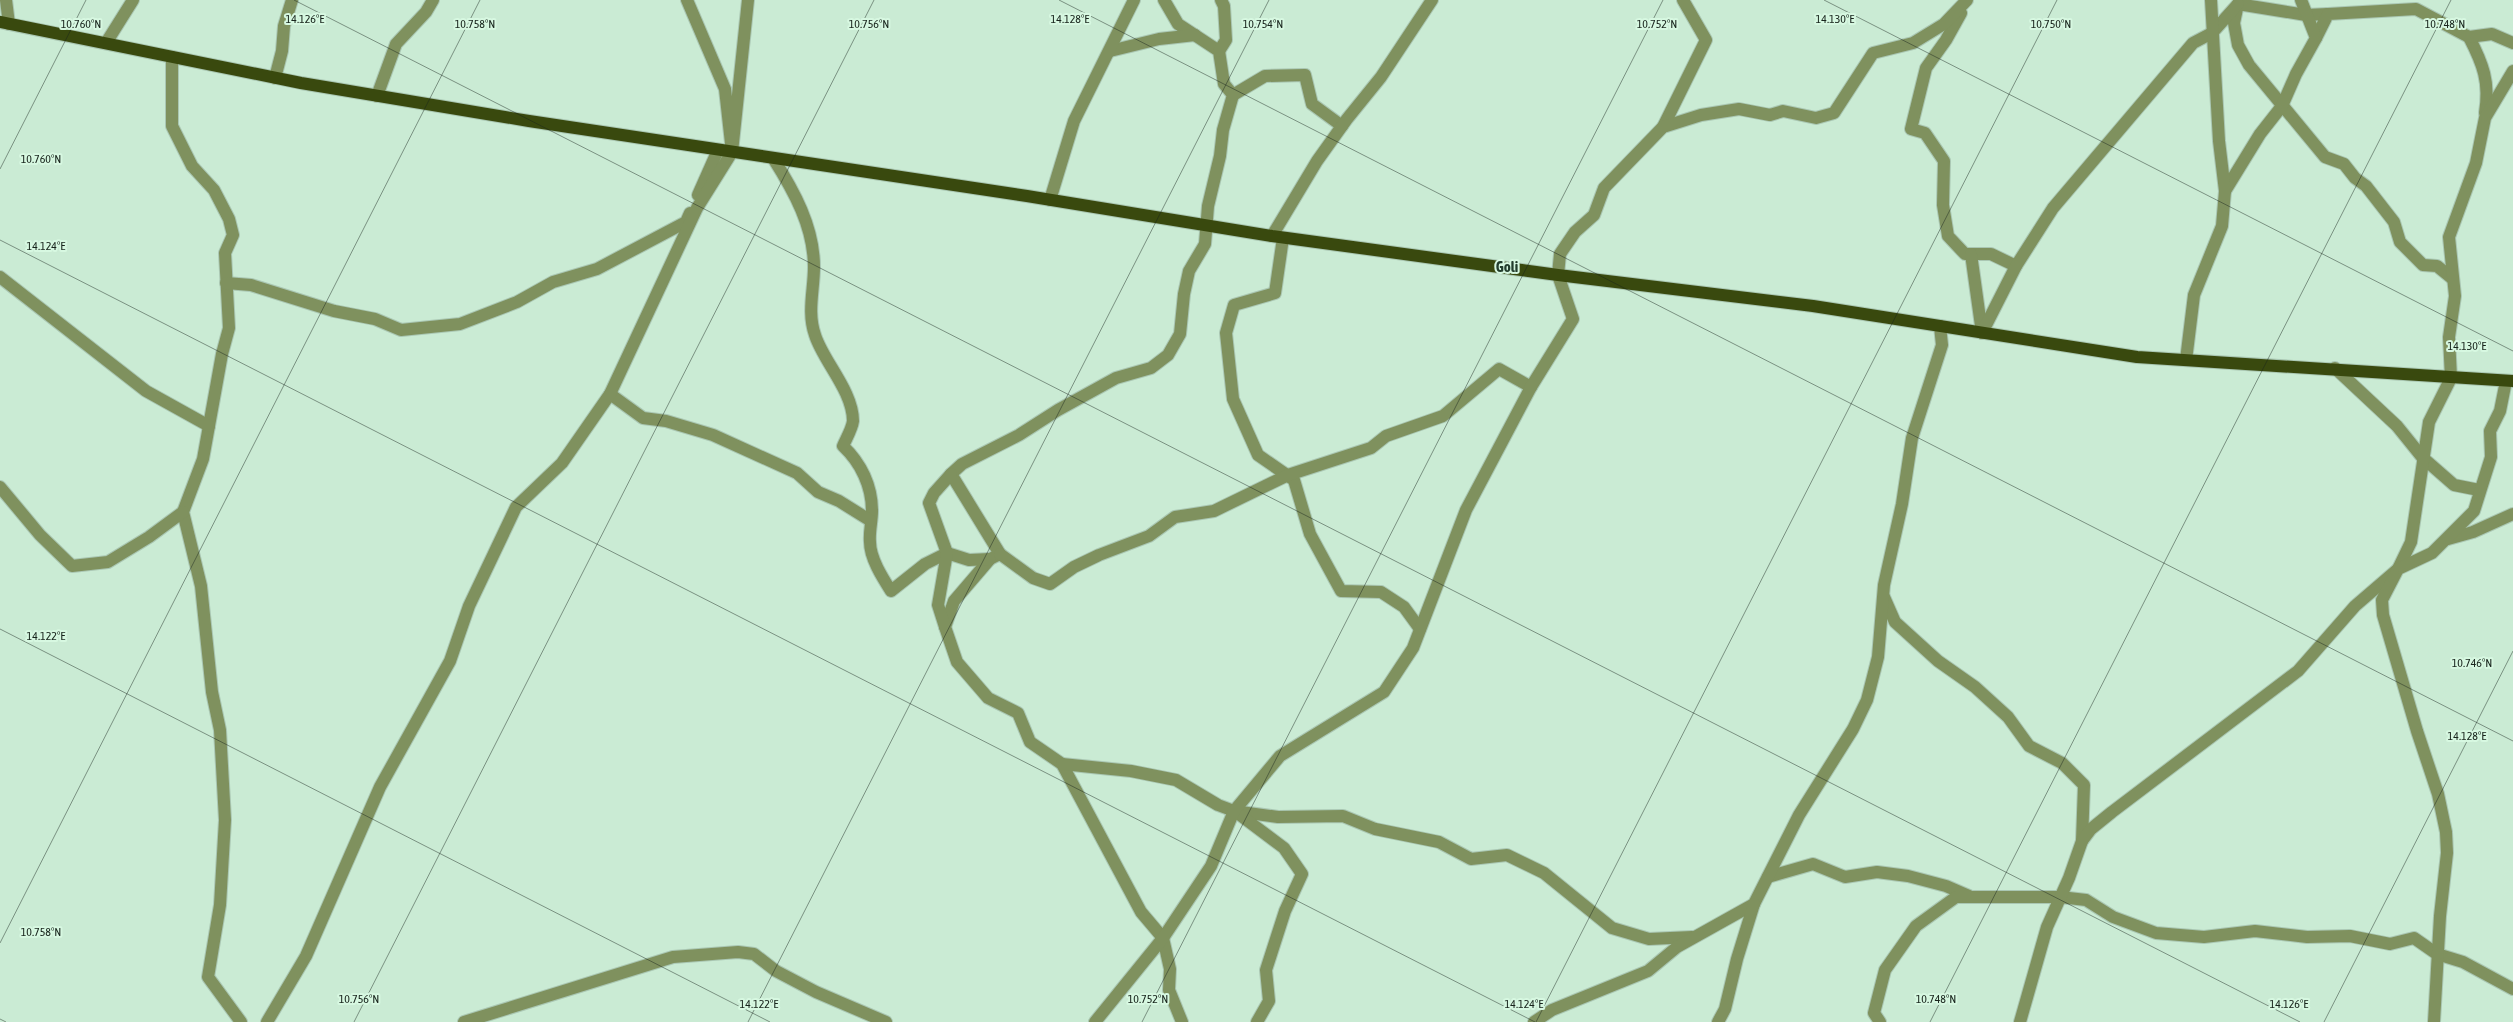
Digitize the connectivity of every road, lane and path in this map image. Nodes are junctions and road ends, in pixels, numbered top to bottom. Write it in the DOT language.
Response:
graph roads {
  1 [pos="6,0"];
  2 [pos="133,0"];
  3 [pos="292,0"];
  4 [pos="433,0"];
  5 [pos="687,0"];
  6 [pos="748,0"];
  7 [pos="1134,0"];
  8 [pos="1164,0"];
  9 [pos="1221,0"];
  10 [pos="1432,0"];
  11 [pos="1682,0"];
  12 [pos="1967,0"];
  13 [pos="2211,0"];
  14 [pos="2301,0"];
  15 [pos="2240,2"];
  16 [pos="2413,5"];
  17 [pos="2328,14"];
  18 [pos="2306,15"];
  19 [pos="4,23"];
  20 [pos="2212,33"];
  21 [pos="1195,35"];
  22 [pos="2469,37"];
  23 [pos="2316,38"];
  24 [pos="106,43"];
  25 [pos="2513,43"];
  26 [pos="1110,50"];
  27 [pos="1219,51"];
  28 [pos="172,57"];
  29 [pos="2513,71"];
  30 [pos="275,78"];
  31 [pos="1233,95"];
  32 [pos="377,96"];
  33 [pos="2282,106"];
  34 [pos="2485,118"];
  35 [pos="1342,126"];
  36 [pos="1663,127"];
  37 [pos="718,150"];
  38 [pos="732,152"];
  39 [pos="773,158"];
  40 [pos="2225,191"];
  41 [pos="1050,200"];
  42 [pos="1207,226"];
  43 [pos="1278,237"];
  44 [pos="1972,254"];
  45 [pos="2016,266"];
  46 [pos="1558,275"];
  47 [pos="0,277"];
  48 [pos="2453,279"];
  49 [pos="226,284"];
  50 [pos="1940,326"];
  51 [pos="1982,333"];
  52 [pos="2186,360"];
  53 [pos="2335,368"];
  54 [pos="2451,378"];
  55 [pos="2510,381"];
  56 [pos="1531,387"];
  57 [pos="610,394"];
  58 [pos="209,426"];
  59 [pos="2422,457"];
  60 [pos="951,474"];
  61 [pos="1288,475"];
  62 [pos="0,487"];
  63 [pos="2479,490"];
  64 [pos="183,512"];
  65 [pos="2513,514"];
  66 [pos="871,521"];
  67 [pos="2446,539"];
  68 [pos="946,553"];
  69 [pos="995,556"];
  70 [pos="2398,568"];
  71 [pos="1884,597"];
  72 [pos="945,627"];
  73 [pos="1420,629"];
  74 [pos="1062,764"];
  75 [pos="1234,810"];
  76 [pos="2082,841"];
  77 [pos="1768,877"];
  78 [pos="1971,897"];
  79 [pos="2060,898"];
  80 [pos="1754,904"];
  81 [pos="1692,937"];
  82 [pos="1163,938"];
  83 [pos="2438,954"];
  84 [pos="2513,989"];
  85 [pos="241,1022"];
  86 [pos="268,1022"];
  87 [pos="464,1022"];
  88 [pos="886,1022"];
  89 [pos="1095,1022"];
  90 [pos="1182,1022"];
  91 [pos="1257,1022"];
  92 [pos="1534,1022"];
  93 [pos="1718,1022"];
  94 [pos="1880,1022"];
  95 [pos="2020,1022"];
  96 [pos="2434,1022"];
  1 -- 19 [label="street"];
  2 -- 24 [label="street"];
  3 -- 30 [label="street"];
  4 -- 32 [label="street"];
  5 -- 38 [label="street"];
  6 -- 38 [label="street"];
  7 -- 26 [label="street"];
  8 -- 21 [label="street"];
  9 -- 27 [label="street"];
  10 -- 35 [label="street"];
  11 -- 36 [label="street"];
  12 -- 36 [label="street"];
  12 -- 44 [label="street"];
  13 -- 20 [label="street"];
  14 -- 18 [label="street"];
  15 -- 18 [label="street"];
  15 -- 20 [label="street"];
  15 -- 33 [label="street"];
  16 -- 17 [label="street"];
  16 -- 22 [label="street"];
  17 -- 18 [label="street"];
  17 -- 23 [label="street"];
  18 -- 23 [label="street"];
  19 -- 24 [label="main road"];
  20 -- 40 [label="street"];
  20 -- 45 [label="street"];
  21 -- 26 [label="street"];
  21 -- 27 [label="street"];
  22 -- 25 [label="street"];
  22 -- 34 [label="street"];
  23 -- 33 [label="street"];
  24 -- 28 [label="main road"];
  26 -- 41 [label="street"];
  27 -- 31 [label="street"];
  28 -- 30 [label="main road"];
  28 -- 49 [label="street"];
  29 -- 34 [label="street"];
  30 -- 32 [label="main road"];
  31 -- 35 [label="street"];
  31 -- 42 [label="street"];
  32 -- 37 [label="main road"];
  33 -- 40 [label="street"];
  33 -- 48 [label="street"];
  34 -- 48 [label="street"];
  35 -- 43 [label="street"];
  36 -- 46 [label="street"];
  37 -- 38 [label="main road"];
  37 -- 49 [label="street"];
  38 -- 39 [label="main road"];
  38 -- 57 [label="street"];
  39 -- 41 [label="main road"];
  39 -- 66 [label="street"];
  40 -- 52 [label="street"];
  41 -- 42 [label="main road"];
  42 -- 43 [label="main road"];
  42 -- 60 [label="street"];
  43 -- 46 [label="main road"];
  43 -- 61 [label="street"];
  44 -- 45 [label="street"];
  44 -- 51 [label="street"];
  45 -- 51 [label="street"];
  46 -- 50 [label="main road"];
  46 -- 56 [label="street"];
  47 -- 58 [label="street"];
  48 -- 54 [label="street"];
  49 -- 58 [label="street"];
  50 -- 51 [label="main road"];
  50 -- 71 [label="street"];
  51 -- 52 [label="main road"];
  52 -- 53 [label="main road"];
  53 -- 54 [label="main road"];
  53 -- 59 [label="street"];
  54 -- 55 [label="main road"];
  54 -- 59 [label="street"];
  55 -- 63 [label="street"];
  56 -- 61 [label="street"];
  56 -- 73 [label="street"];
  57 -- 66 [label="street"];
  57 -- 86 [label="street"];
  58 -- 64 [label="street"];
  59 -- 63 [label="street"];
  59 -- 70 [label="street"];
  60 -- 68 [label="street"];
  60 -- 69 [label="street"];
  61 -- 69 [label="street"];
  61 -- 73 [label="street"];
  62 -- 64 [label="street"];
  63 -- 67 [label="street"];
  64 -- 85 [label="street"];
  65 -- 67 [label="street"];
  66 -- 68 [label="street"];
  67 -- 70 [label="street"];
  68 -- 69 [label="street"];
  68 -- 72 [label="street"];
  69 -- 72 [label="street"];
  70 -- 76 [label="street"];
  70 -- 83 [label="street"];
  71 -- 76 [label="street"];
  71 -- 77 [label="street"];
  72 -- 74 [label="street"];
  73 -- 75 [label="street"];
  74 -- 75 [label="street"];
  74 -- 82 [label="street"];
  75 -- 81 [label="street"];
  75 -- 82 [label="street"];
  75 -- 91 [label="street"];
  76 -- 79 [label="street"];
  77 -- 78 [label="street"];
  77 -- 80 [label="street"];
  78 -- 79 [label="street"];
  78 -- 94 [label="street"];
  79 -- 83 [label="street"];
  79 -- 95 [label="street"];
  80 -- 81 [label="street"];
  80 -- 93 [label="street"];
  81 -- 92 [label="street"];
  82 -- 89 [label="street"];
  82 -- 90 [label="street"];
  83 -- 84 [label="street"];
  83 -- 96 [label="street"];
  87 -- 88 [label="street"];
}
